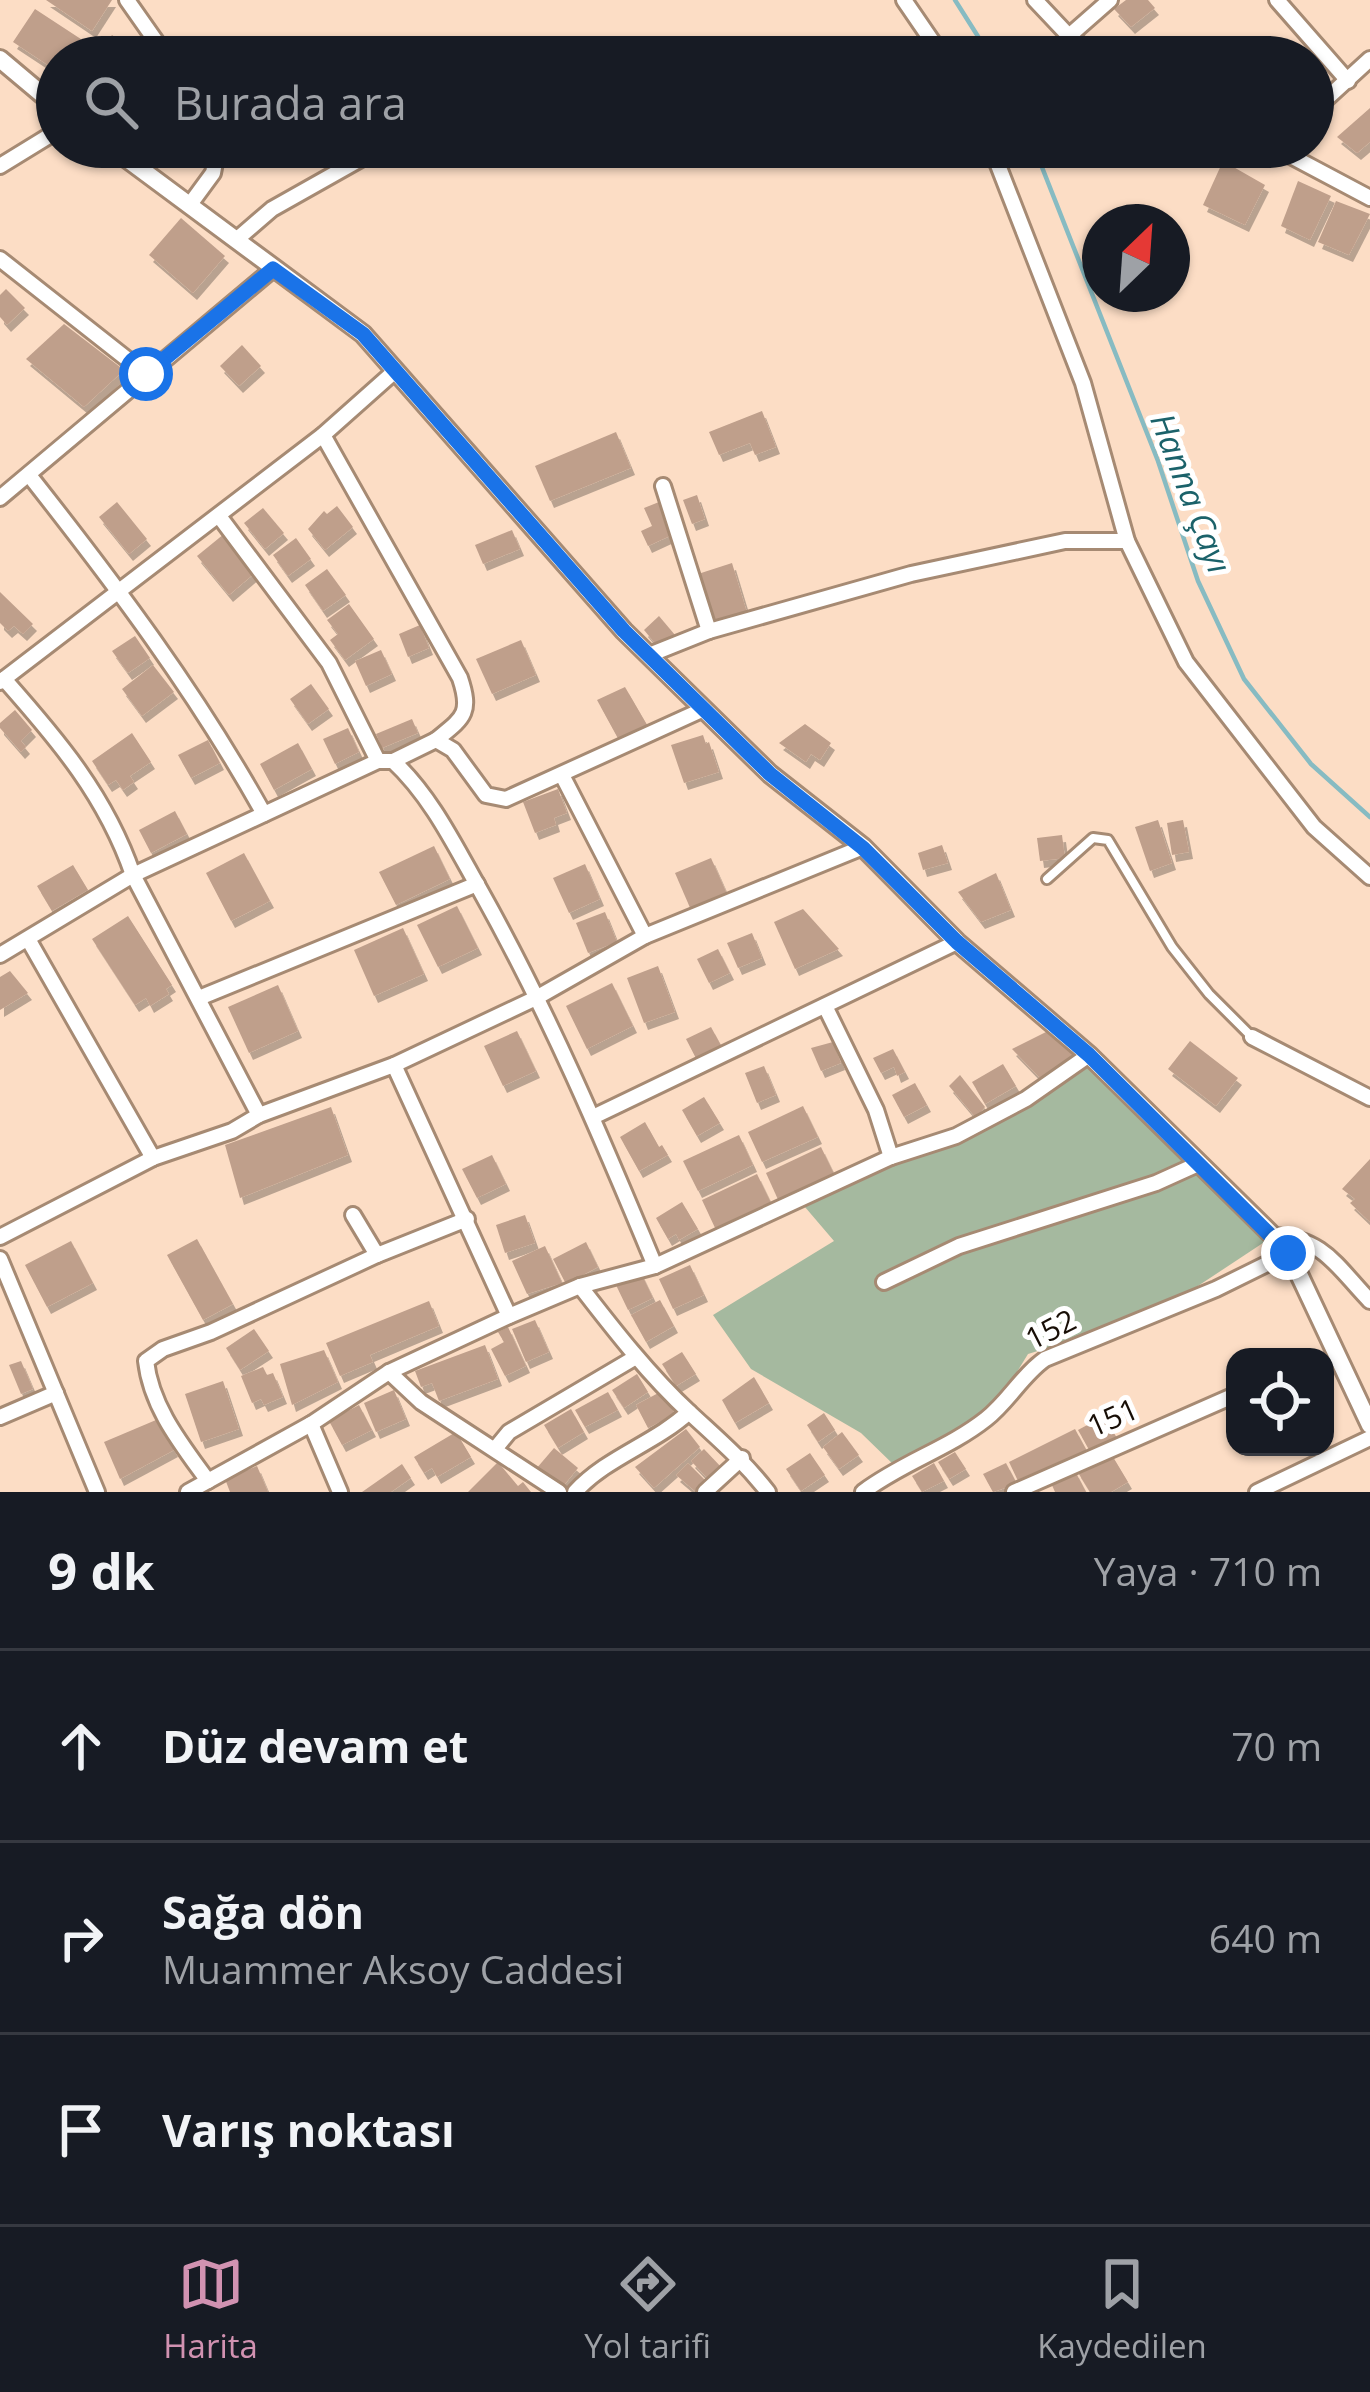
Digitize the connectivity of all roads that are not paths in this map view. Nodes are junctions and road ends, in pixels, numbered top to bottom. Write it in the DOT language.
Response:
graph roads {
  1 [pos="127,0"];
  2 [pos="1035,0"];
  3 [pos="1110,0"];
  4 [pos="1277,0"];
  5 [pos="903,2"];
  6 [pos="152,36"];
  7 [pos="928,36"];
  8 [pos="1069,36"];
  9 [pos="1309,36"];
  10 [pos="0,59"];
  11 [pos="1370,59"];
  12 [pos="1334,65"];
  13 [pos="1348,81"];
  14 [pos="36,89"];
  15 [pos="1334,93"];
  16 [pos="36,144"];
  17 [pos="0,166"];
  18 [pos="141,168"];
  19 [pos="214,168"];
  20 [pos="345,168"];
  21 [pos="999,168"];
  22 [pos="1313,168"];
  23 [pos="1370,199"];
  24 [pos="191,203"];
  25 [pos="236,239"];
  26 [pos="0,260"];
  27 [pos="273,269"];
  28 [pos="395,371"];
  29 [pos="146,374"];
  30 [pos="323,435"];
  31 [pos="29,475"];
  32 [pos="663,487"];
  33 [pos="0,498"];
  34 [pos="219,516"];
  35 [pos="1127,542"];
  36 [pos="119,590"];
  37 [pos="709,632"];
  38 [pos="649,656"];
  39 [pos="2,680"];
  40 [pos="704,709"];
  41 [pos="436,740"];
  42 [pos="385,761"];
  43 [pos="562,775"];
  44 [pos="264,814"];
  45 [pos="863,848"];
  46 [pos="133,874"];
  47 [pos="1370,878"];
  48 [pos="1047,880"];
  49 [pos="477,884"];
  50 [pos="645,936"];
  51 [pos="28,939"];
  52 [pos="957,942"];
  53 [pos="0,955"];
  54 [pos="199,998"];
  55 [pos="536,998"];
  56 [pos="825,1006"];
  57 [pos="1252,1037"];
  58 [pos="1089,1055"];
  59 [pos="394,1064"];
  60 [pos="1370,1098"];
  61 [pos="260,1115"];
  62 [pos="593,1117"];
  63 [pos="891,1157"];
  64 [pos="153,1158"];
  65 [pos="1198,1164"];
  66 [pos="353,1215"];
  67 [pos="467,1220"];
  68 [pos="1273,1236"];
  69 [pos="0,1237"];
  70 [pos="1288,1253"];
  71 [pos="377,1255"];
  72 [pos="0,1259"];
  73 [pos="655,1266"];
  74 [pos="6,1282"];
  75 [pos="884,1282"];
  76 [pos="580,1286"];
  77 [pos="1370,1301"];
  78 [pos="509,1316"];
  79 [pos="1325,1348"];
  80 [pos="636,1357"];
  81 [pos="1334,1368"];
  82 [pos="389,1372"];
  83 [pos="56,1393"];
  84 [pos="1226,1399"];
  85 [pos="689,1412"];
  86 [pos="0,1417"];
  87 [pos="311,1424"];
  88 [pos="1370,1425"];
  89 [pos="1370,1438"];
  90 [pos="495,1449"];
  91 [pos="742,1458"];
  92 [pos="208,1481"];
  93 [pos="97,1492"];
  94 [pos="188,1492"];
  95 [pos="340,1492"];
  96 [pos="559,1492"];
  97 [pos="575,1492"];
  98 [pos="705,1492"];
  99 [pos="768,1492"];
  100 [pos="863,1492"];
  101 [pos="1015,1492"];
  102 [pos="1257,1492"];
  1 -- 6 [label="street"];
  2 -- 8 [label="street"];
  3 -- 8 [label="street"];
  4 -- 9 [label="street"];
  5 -- 7 [label="street"];
  10 -- 14 [label="street"];
  11 -- 13 [label="street"];
  12 -- 13 [label="street"];
  13 -- 15 [label="street"];
  16 -- 17 [label="street"];
  18 -- 24 [label="street"];
  19 -- 24 [label="street"];
  20 -- 25 [label="street"];
  21 -- 35 [label="street"];
  22 -- 23 [label="street"];
  24 -- 25 [label="street"];
  25 -- 27 [label="street"];
  26 -- 29 [label="street"];
  27 -- 28 [label="street"];
  27 -- 29 [label="street"];
  28 -- 30 [label="street"];
  28 -- 38 [label="street"];
  29 -- 31 [label="street"];
  30 -- 34 [label="street"];
  30 -- 41 [label="street"];
  31 -- 33 [label="street"];
  31 -- 36 [label="street"];
  32 -- 37 [label="street"];
  34 -- 36 [label="street"];
  34 -- 42 [label="street"];
  35 -- 37 [label="street"];
  35 -- 47 [label="street"];
  36 -- 39 [label="street"];
  36 -- 44 [label="street"];
  37 -- 38 [label="street"];
  38 -- 40 [label="street"];
  39 -- 46 [label="street"];
  40 -- 43 [label="street"];
  40 -- 45 [label="street"];
  41 -- 42 [label="street"];
  41 -- 43 [label="street"];
  42 -- 44 [label="street"];
  42 -- 49 [label="street"];
  43 -- 50 [label="street"];
  44 -- 46 [label="street"];
  45 -- 50 [label="street"];
  45 -- 52 [label="street"];
  46 -- 51 [label="street"];
  46 -- 54 [label="street"];
  48 -- 57 [label="lane"];
  49 -- 54 [label="street"];
  49 -- 55 [label="street"];
  50 -- 55 [label="street"];
  51 -- 53 [label="street"];
  51 -- 64 [label="street"];
  52 -- 56 [label="street"];
  52 -- 58 [label="street"];
  54 -- 61 [label="street"];
  55 -- 59 [label="street"];
  55 -- 62 [label="street"];
  56 -- 62 [label="street"];
  56 -- 63 [label="street"];
  57 -- 60 [label="street"];
  58 -- 63 [label="street"];
  58 -- 65 [label="street"];
  59 -- 61 [label="street"];
  59 -- 67 [label="street"];
  61 -- 64 [label="street"];
  62 -- 73 [label="street"];
  63 -- 73 [label="street"];
  64 -- 69 [label="street"];
  65 -- 68 [label="street"];
  65 -- 75 [label="street"];
  66 -- 71 [label="street"];
  67 -- 71 [label="street"];
  67 -- 78 [label="street"];
  68 -- 70 [label="street"];
  68 -- 77 [label="street"];
  70 -- 79 [label="street"];
  70 -- 100 [label="street, 152"];
  71 -- 92 [label="street"];
  72 -- 74 [label="street"];
  73 -- 76 [label="street"];
  74 -- 83 [label="street"];
  76 -- 78 [label="street"];
  76 -- 80 [label="street"];
  78 -- 82 [label="street"];
  80 -- 85 [label="street"];
  80 -- 90 [label="street"];
  81 -- 88 [label="street"];
  82 -- 87 [label="street"];
  82 -- 90 [label="street"];
  83 -- 86 [label="street"];
  83 -- 93 [label="street"];
  84 -- 101 [label="street, 151"];
  85 -- 91 [label="street"];
  85 -- 97 [label="street"];
  87 -- 92 [label="street"];
  87 -- 95 [label="street"];
  89 -- 102 [label="street"];
  90 -- 96 [label="street"];
  91 -- 98 [label="street"];
  91 -- 99 [label="street"];
  92 -- 94 [label="street"];
}
